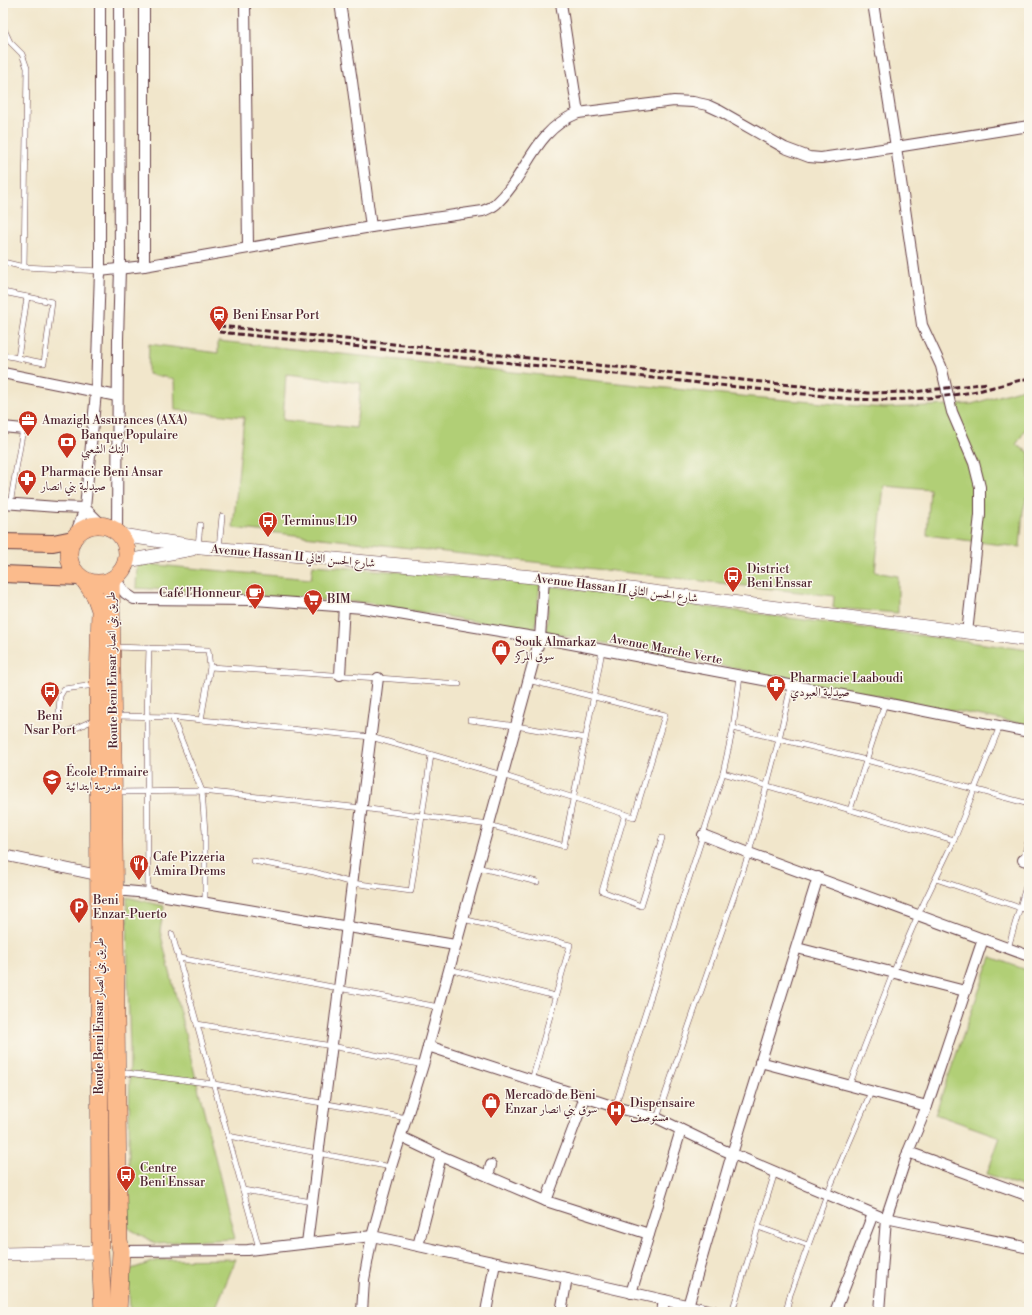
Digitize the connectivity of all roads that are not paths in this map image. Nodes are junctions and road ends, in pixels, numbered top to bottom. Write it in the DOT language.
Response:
graph roads {
  1 [pos="100,3"];
  2 [pos="119,3"];
  3 [pos="144,3"];
  4 [pos="245,3"];
  5 [pos="340,3"];
  6 [pos="561,3"];
  7 [pos="873,3"];
  8 [pos="3,27"];
  9 [pos="578,113"];
  10 [pos="1029,126"];
  11 [pos="896,147"];
  12 [pos="370,227"];
  13 [pos="248,247"];
  14 [pos="3,262"];
  15 [pos="144,266"];
  16 [pos="24,267"];
  17 [pos="120,268"];
  18 [pos="100,271"];
  19 [pos="3,292"];
  20 [pos="27,297"];
  21 [pos="3,355"];
  22 [pos="18,358"];
  23 [pos="3,373"];
  24 [pos="96,392"];
  25 [pos="117,396"];
  26 [pos="3,427"];
  27 [pos="23,429"];
  28 [pos="7,503"];
  29 [pos="85,508"];
  30 [pos="222,516"];
  31 [pos="101,524"];
  32 [pos="200,525"];
  33 [pos="119,533"];
  34 [pos="74,537"];
  35 [pos="3,542"];
  36 [pos="199,547"];
  37 [pos="218,549"];
  38 [pos="127,561"];
  39 [pos="3,574"];
  40 [pos="82,578"];
  41 [pos="544,578"];
  42 [pos="113,579"];
  43 [pos="344,605"];
  44 [pos="967,633"];
  45 [pos="540,638"];
  46 [pos="1029,640"];
  47 [pos="112,648"];
  48 [pos="149,648"];
  49 [pos="602,650"];
  50 [pos="210,667"];
  51 [pos="340,675"];
  52 [pos="740,676"];
  53 [pos="378,678"];
  54 [pos="528,680"];
  55 [pos="459,684"];
  56 [pos="106,685"];
  57 [pos="791,686"];
  58 [pos="594,697"];
  59 [pos="885,703"];
  60 [pos="106,717"];
  61 [pos="147,717"];
  62 [pos="172,717"];
  63 [pos="201,720"];
  64 [pos="470,720"];
  65 [pos="516,726"];
  66 [pos="1000,726"];
  67 [pos="733,728"];
  68 [pos="1029,732"];
  69 [pos="371,737"];
  70 [pos="585,738"];
  71 [pos="779,739"];
  72 [pos="431,755"];
  73 [pos="866,760"];
  74 [pos="723,773"];
  75 [pos="502,775"];
  76 [pos="767,786"];
  77 [pos="975,790"];
  78 [pos="202,791"];
  79 [pos="113,792"];
  80 [pos="147,792"];
  81 [pos="573,798"];
  82 [pos="1029,804"];
  83 [pos="362,808"];
  84 [pos="850,810"];
  85 [pos="625,814"];
  86 [pos="421,816"];
  87 [pos="488,825"];
  88 [pos="704,835"];
  89 [pos="662,838"];
  90 [pos="1029,838"];
  91 [pos="954,840"];
  92 [pos="749,853"];
  93 [pos="3,855"];
  94 [pos="1026,860"];
  95 [pos="253,861"];
  96 [pos="477,868"];
  97 [pos="1029,876"];
  98 [pos="818,878"];
  99 [pos="936,879"];
  100 [pos="109,881"];
  101 [pos="537,882"];
  102 [pos="352,883"];
  103 [pos="148,893"];
  104 [pos="206,903"];
  105 [pos="1020,909"];
  106 [pos="1029,911"];
  107 [pos="918,915"];
  108 [pos="463,919"];
  109 [pos="347,928"];
  110 [pos="172,934"];
  111 [pos="983,939"];
  112 [pos="455,945"];
  113 [pos="797,948"];
  114 [pos="1008,948"];
  115 [pos="1029,956"];
  116 [pos="179,958"];
  117 [pos="449,969"];
  118 [pos="894,973"];
  119 [pos="339,988"];
  120 [pos="965,991"];
  121 [pos="555,996"];
  122 [pos="439,1006"];
  123 [pos="197,1024"];
  124 [pos="332,1046"];
  125 [pos="428,1046"];
  126 [pos="760,1062"];
  127 [pos="423,1065"];
  128 [pos="117,1072"];
  129 [pos="532,1080"];
  130 [pos="214,1084"];
  131 [pos="849,1086"];
  132 [pos="872,1092"];
  133 [pos="585,1097"];
  134 [pos="325,1103"];
  135 [pos="927,1106"];
  136 [pos="615,1107"];
  137 [pos="407,1118"];
  138 [pos="657,1118"];
  139 [pos="681,1130"];
  140 [pos="228,1136"];
  141 [pos="401,1137"];
  142 [pos="908,1152"];
  143 [pos="318,1153"];
  144 [pos="732,1154"];
  145 [pos="441,1156"];
  146 [pos="490,1165"];
  147 [pos="391,1167"];
  148 [pos="775,1172"];
  149 [pos="488,1176"];
  150 [pos="243,1190"];
  151 [pos="827,1194"];
  152 [pos="1029,1196"];
  153 [pos="546,1201"];
  154 [pos="312,1202"];
  155 [pos="873,1214"];
  156 [pos="886,1218"];
  157 [pos="758,1227"];
  158 [pos="649,1234"];
  159 [pos="372,1236"];
  160 [pos="307,1243"];
  161 [pos="808,1245"];
  162 [pos="418,1246"];
  163 [pos="259,1248"];
  164 [pos="1029,1248"];
  165 [pos="120,1249"];
  166 [pos="100,1251"];
  167 [pos="3,1254"];
  168 [pos="495,1263"];
  169 [pos="567,1278"];
  170 [pos="631,1293"];
  171 [pos="664,1300"];
  172 [pos="688,1306"];
  173 [pos="103,1312"];
  174 [pos="118,1312"];
  175 [pos="362,1312"];
  176 [pos="486,1312"];
  177 [pos="561,1312"];
  178 [pos="662,1312"];
  179 [pos="717,1312"];
  180 [pos="732,1312"];
  181 [pos="786,1312"];
  182 [pos="835,1312"];
  183 [pos="879,1312"];
  1 -- 18 [label="street"];
  2 -- 17 [label="street"];
  3 -- 15 [label="street"];
  4 -- 13 [label="street"];
  5 -- 12 [label="street"];
  6 -- 9 [label="street"];
  7 -- 11 [label="street"];
  8 -- 16 [label="lane"];
  9 -- 11 [label="street"];
  9 -- 12 [label="street"];
  10 -- 11 [label="street"];
  11 -- 44 [label="street"];
  12 -- 13 [label="street"];
  13 -- 15 [label="street"];
  14 -- 16 [label="lane"];
  15 -- 17 [label="street"];
  16 -- 18 [label="lane"];
  17 -- 18 [label="street"];
  17 -- 25 [label="street"];
  18 -- 24 [label="street"];
  19 -- 20 [label="lane"];
  20 -- 22 [label="lane"];
  20 -- 22 [label="lane"];
  21 -- 22 [label="lane"];
  23 -- 24 [label="street"];
  24 -- 25 [label="street"];
  24 -- 29 [label="street"];
  25 -- 33 [label="street"];
  26 -- 27 [label="street"];
  27 -- 28 [label="lane"];
  28 -- 29 [label="street"];
  29 -- 31 [label="street"];
  29 -- 34 [label="street"];
  30 -- 37 [label="lane"];
  31 -- 33 [label="highway"];
  31 -- 34 [label="highway"];
  32 -- 36 [label="lane"];
  33 -- 36 [label="street, Avenue Hassan II شارع الحسن الثاني"];
  33 -- 38 [label="highway"];
  34 -- 35 [label="main road"];
  34 -- 40 [label="highway"];
  36 -- 37 [label="street, Avenue Hassan II شارع الحسن الثاني"];
  36 -- 38 [label="street, Avenue Hassan II شارع الحسن الثاني"];
  37 -- 41 [label="street, Avenue Hassan II شارع الحسن الثاني"];
  38 -- 42 [label="highway"];
  39 -- 40 [label="main road"];
  40 -- 42 [label="highway"];
  40 -- 56 [label="highway, Route Beni Ensar طريق بني انصار"];
  41 -- 44 [label="street, Avenue Hassan II شارع الحسن الثاني"];
  41 -- 45 [label="street"];
  42 -- 43 [label="street, Avenue Marche Verte"];
  42 -- 47 [label="highway, Route Beni Ensar طريق بني انصار"];
  43 -- 45 [label="street, Avenue Marche Verte"];
  43 -- 51 [label="street"];
  44 -- 46 [label="street, Avenue Hassan II شارع الحسن الثاني"];
  45 -- 49 [label="street, Avenue Marche Verte"];
  45 -- 54 [label="street"];
  47 -- 48 [label="lane"];
  47 -- 56 [label="highway, Route Beni Ensar طريق بني انصار"];
  48 -- 50 [label="lane"];
  48 -- 61 [label="lane"];
  49 -- 52 [label="street, Avenue Marche Verte"];
  49 -- 58 [label="lane"];
  50 -- 51 [label="lane"];
  50 -- 63 [label="lane"];
  51 -- 53 [label="lane"];
  52 -- 57 [label="street, Avenue Marche Verte"];
  52 -- 67 [label="lane"];
  53 -- 55 [label="lane"];
  53 -- 69 [label="street"];
  54 -- 58 [label="lane"];
  54 -- 65 [label="street"];
  56 -- 60 [label="highway, Route Beni Ensar طريق بني انصار"];
  56 -- 60 [label="lane"];
  57 -- 59 [label="street, Avenue Marche Verte"];
  57 -- 71 [label="lane"];
  58 -- 70 [label="lane"];
  58 -- 85 [label="lane"];
  59 -- 66 [label="street, Avenue Marche Verte"];
  59 -- 73 [label="lane"];
  60 -- 61 [label="lane"];
  60 -- 79 [label="highway, Route Beni Ensar طريق بني انصار"];
  60 -- 100 [label="highway, Route Beni Ensar طريق بني انصار"];
  61 -- 62 [label="lane"];
  61 -- 80 [label="lane"];
  62 -- 63 [label="lane"];
  62 -- 78 [label="lane"];
  63 -- 69 [label="lane"];
  64 -- 65 [label="lane"];
  65 -- 70 [label="lane"];
  65 -- 75 [label="street"];
  66 -- 68 [label="street, Avenue Marche Verte"];
  66 -- 77 [label="lane"];
  67 -- 71 [label="lane"];
  67 -- 74 [label="lane"];
  69 -- 72 [label="lane"];
  69 -- 83 [label="street"];
  70 -- 81 [label="lane"];
  71 -- 73 [label="lane"];
  71 -- 76 [label="lane"];
  72 -- 75 [label="lane"];
  72 -- 86 [label="lane"];
  73 -- 77 [label="lane"];
  73 -- 84 [label="lane"];
  74 -- 76 [label="lane"];
  74 -- 88 [label="lane"];
  75 -- 81 [label="lane"];
  75 -- 87 [label="street"];
  76 -- 84 [label="lane"];
  76 -- 92 [label="lane"];
  77 -- 82 [label="lane"];
  77 -- 91 [label="lane"];
  78 -- 80 [label="lane"];
  78 -- 83 [label="lane"];
  78 -- 104 [label="lane"];
  79 -- 80 [label="lane"];
  79 -- 100 [label="highway, Route Beni Ensar طريق بني انصار"];
  80 -- 103 [label="lane"];
  81 -- 85 [label="lane"];
  81 -- 87 [label="lane"];
  83 -- 86 [label="lane"];
  83 -- 102 [label="street"];
  84 -- 91 [label="lane"];
  85 -- 89 [label="lane"];
  86 -- 87 [label="lane"];
  86 -- 102 [label="lane"];
  87 -- 96 [label="street"];
  88 -- 92 [label="street"];
  88 -- 136 [label="lane"];
  90 -- 94 [label="lane"];
  91 -- 99 [label="lane"];
  92 -- 98 [label="street"];
  92 -- 138 [label="lane"];
  93 -- 100 [label="street"];
  95 -- 102 [label="lane"];
  96 -- 101 [label="lane"];
  96 -- 108 [label="street"];
  97 -- 105 [label="lane"];
  98 -- 107 [label="street"];
  98 -- 113 [label="street"];
  99 -- 105 [label="lane"];
  99 -- 107 [label="lane"];
  100 -- 103 [label="street"];
  100 -- 128 [label="highway, Route Beni Ensar طريق بني انصار"];
  100 -- 166 [label="highway, Route Beni Ensar طريق بني انصار"];
  102 -- 109 [label="street"];
  103 -- 104 [label="street"];
  104 -- 109 [label="street"];
  105 -- 106 [label="lane"];
  105 -- 114 [label="lane"];
  107 -- 111 [label="street"];
  107 -- 118 [label="lane"];
  108 -- 112 [label="street"];
  108 -- 121 [label="lane"];
  109 -- 112 [label="street"];
  109 -- 119 [label="street"];
  110 -- 116 [label="lane"];
  111 -- 114 [label="street"];
  111 -- 120 [label="street"];
  112 -- 117 [label="street"];
  113 -- 118 [label="street"];
  113 -- 126 [label="street"];
  114 -- 115 [label="street"];
  116 -- 119 [label="lane"];
  116 -- 123 [label="lane"];
  117 -- 121 [label="lane"];
  117 -- 122 [label="street"];
  118 -- 120 [label="street"];
  118 -- 131 [label="lane"];
  119 -- 122 [label="lane"];
  119 -- 124 [label="street"];
  120 -- 135 [label="street"];
  121 -- 129 [label="lane"];
  122 -- 125 [label="street"];
  123 -- 124 [label="lane"];
  123 -- 130 [label="lane"];
  124 -- 127 [label="lane"];
  124 -- 134 [label="street"];
  125 -- 127 [label="street"];
  125 -- 129 [label="street"];
  126 -- 131 [label="street"];
  126 -- 144 [label="street"];
  127 -- 137 [label="street"];
  128 -- 130 [label="lane"];
  128 -- 165 [label="highway, Route Beni Ensar طريق بني انصار"];
  129 -- 133 [label="street"];
  130 -- 134 [label="lane"];
  130 -- 140 [label="lane"];
  131 -- 132 [label="street"];
  132 -- 135 [label="street"];
  132 -- 151 [label="lane"];
  133 -- 136 [label="street"];
  133 -- 153 [label="street"];
  134 -- 137 [label="lane"];
  134 -- 143 [label="street"];
  135 -- 142 [label="street"];
  136 -- 138 [label="street"];
  137 -- 141 [label="street"];
  138 -- 139 [label="street"];
  139 -- 144 [label="street"];
  139 -- 158 [label="street"];
  140 -- 143 [label="lane"];
  140 -- 150 [label="lane"];
  141 -- 145 [label="street"];
  141 -- 147 [label="street"];
  142 -- 152 [label="street"];
  142 -- 156 [label="street"];
  143 -- 147 [label="lane"];
  143 -- 154 [label="street"];
  144 -- 148 [label="street"];
  144 -- 172 [label="street"];
  145 -- 149 [label="street"];
  145 -- 162 [label="street"];
  146 -- 149 [label="street"];
  147 -- 159 [label="street"];
  148 -- 151 [label="street"];
  148 -- 157 [label="lane"];
  149 -- 153 [label="street"];
  150 -- 154 [label="lane"];
  150 -- 163 [label="lane"];
  151 -- 155 [label="street"];
  151 -- 161 [label="lane"];
  153 -- 158 [label="street"];
  154 -- 160 [label="street"];
  155 -- 156 [label="street"];
  155 -- 182 [label="street"];
  156 -- 164 [label="street"];
  156 -- 183 [label="street"];
  157 -- 161 [label="lane"];
  157 -- 180 [label="lane"];
  158 -- 170 [label="street"];
  159 -- 160 [label="street"];
  159 -- 162 [label="street"];
  159 -- 175 [label="street"];
  160 -- 163 [label="street"];
  161 -- 181 [label="lane"];
  162 -- 168 [label="street"];
  163 -- 165 [label="street"];
  165 -- 166 [label="highway"];
  165 -- 174 [label="highway, Route Beni Ensar طريق بني انصار"];
  166 -- 167 [label="street"];
  166 -- 173 [label="highway, Route Beni Ensar طريق بني انصار"];
  168 -- 169 [label="street"];
  168 -- 176 [label="street"];
  169 -- 170 [label="street"];
  169 -- 177 [label="street"];
  170 -- 171 [label="street"];
  171 -- 172 [label="street"];
  171 -- 178 [label="street"];
  172 -- 179 [label="street"];
}
